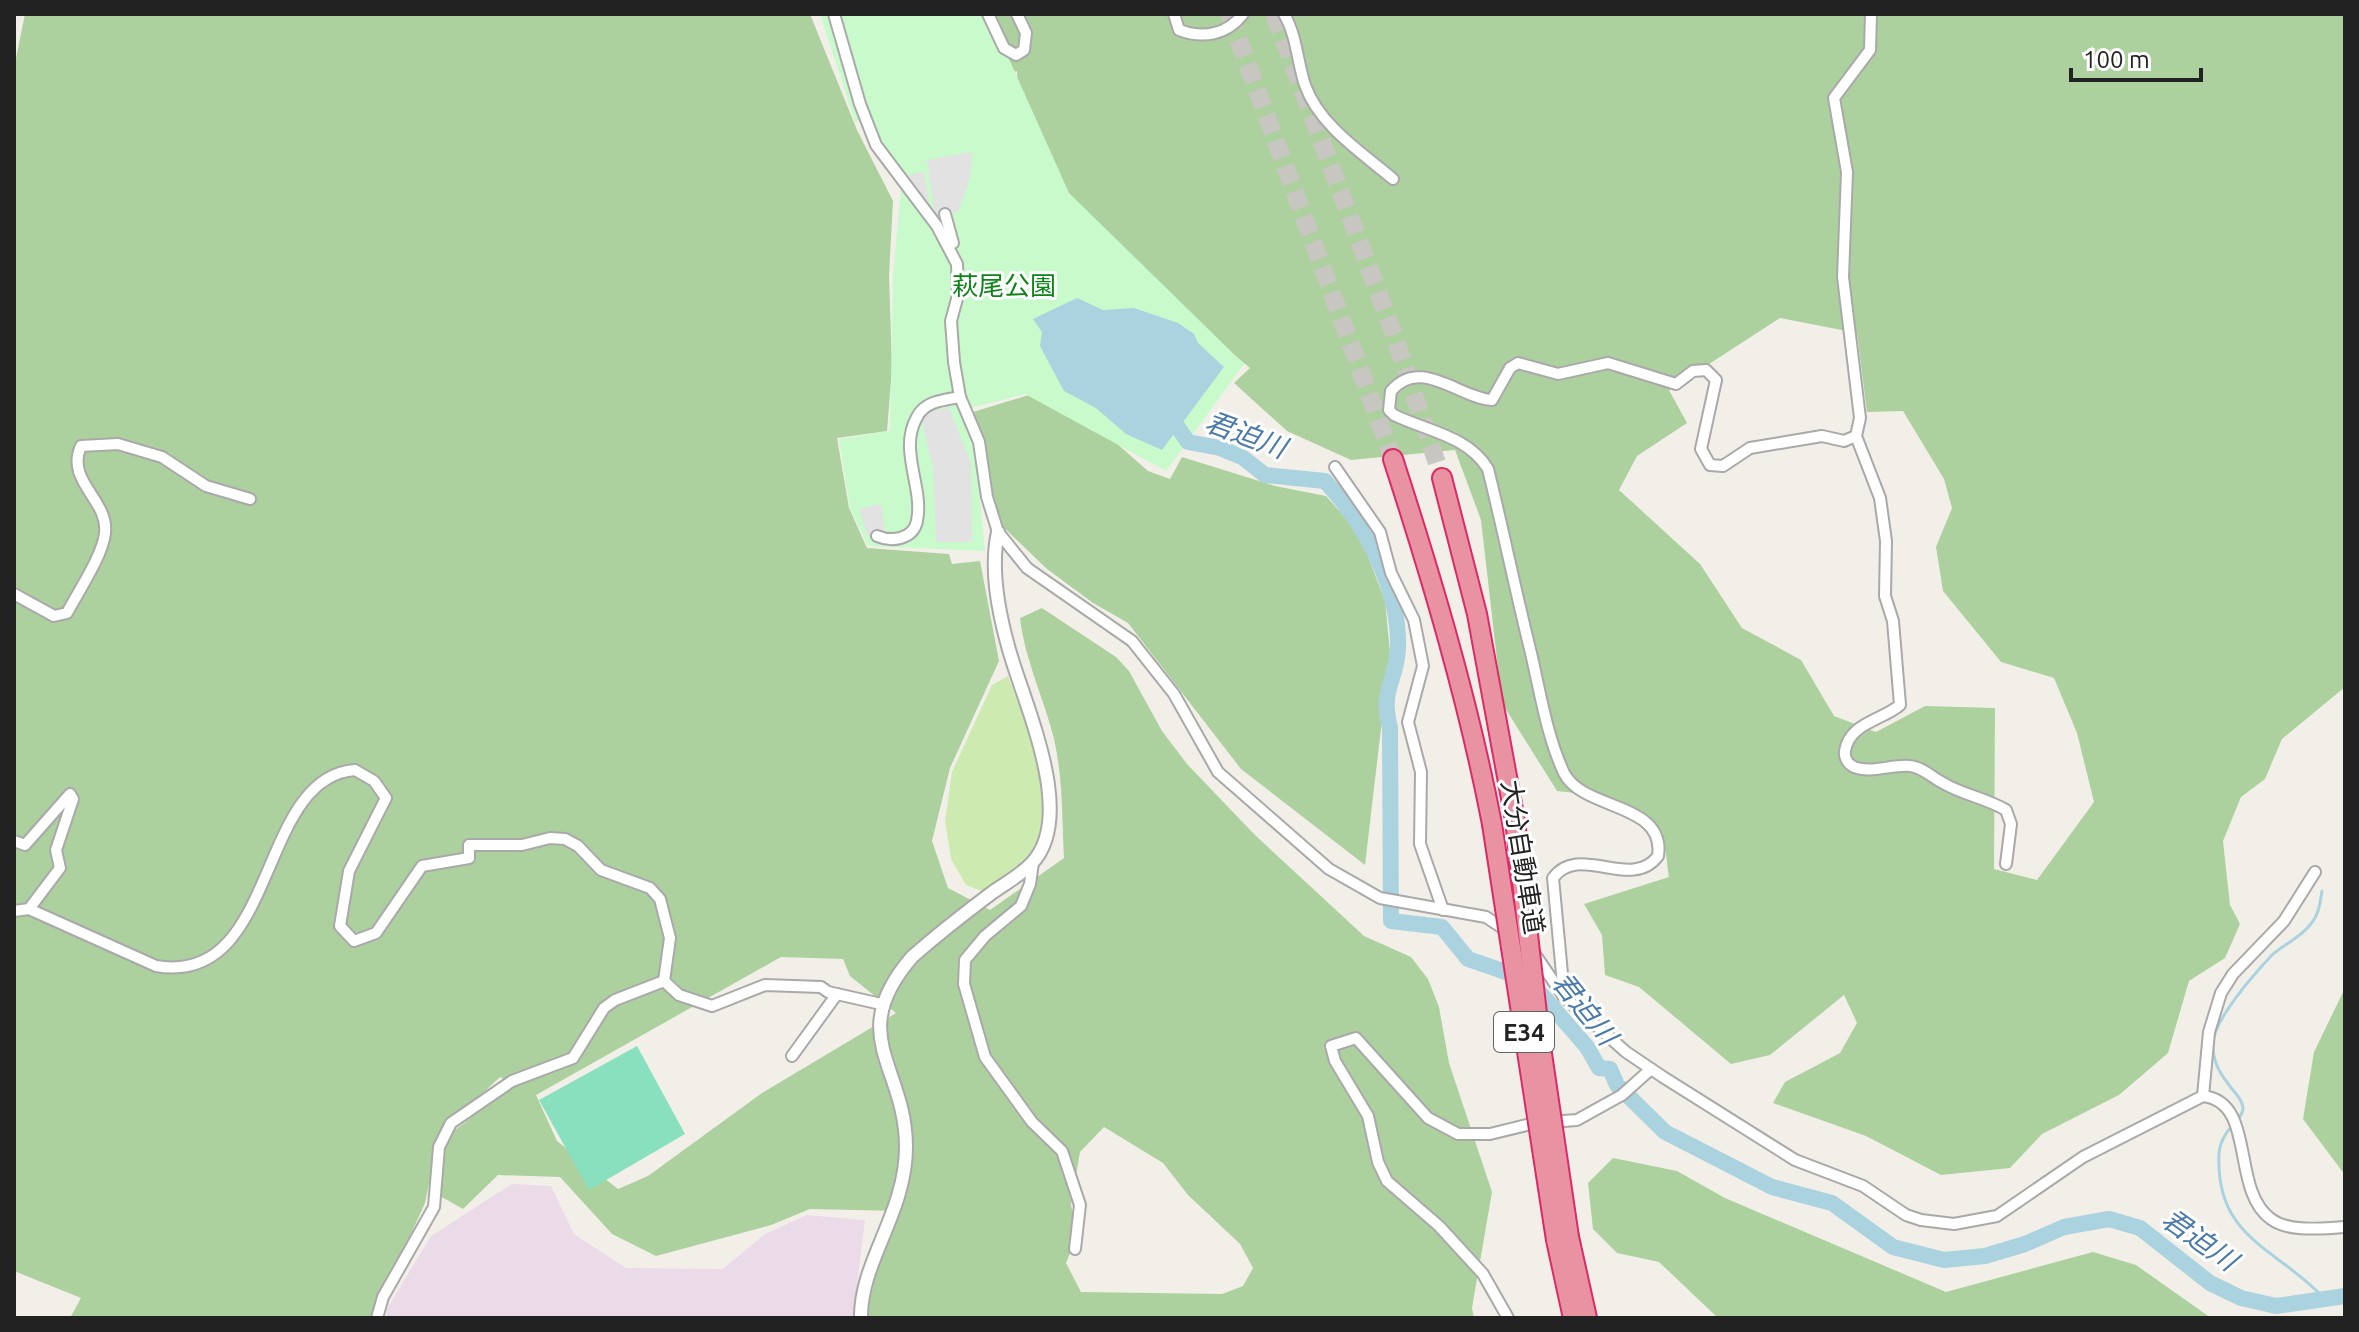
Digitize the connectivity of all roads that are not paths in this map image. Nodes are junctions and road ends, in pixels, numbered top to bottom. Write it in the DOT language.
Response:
graph roads {
  1 [pos="834,14"];
  2 [pos="988,14"];
  3 [pos="1017,14"];
  4 [pos="1174,14"];
  5 [pos="1243,14"];
  6 [pos="1284,14"];
  7 [pos="1871,14"];
  8 [pos="1393,179"];
  9 [pos="945,214"];
  10 [pos="958,295"];
  11 [pos="960,397"];
  12 [pos="1856,436"];
  13 [pos="1393,459"];
  14 [pos="1335,467"];
  15 [pos="1442,478"];
  16 [pos="250,499"];
  17 [pos="998,532"];
  18 [pos="877,536"];
  19 [pos="14,594"];
  20 [pos="14,841"];
  21 [pos="1033,862"];
  22 [pos="2006,864"];
  23 [pos="2315,872"];
  24 [pos="29,909"];
  25 [pos="1443,910"];
  26 [pos="14,911"];
  27 [pos="664,981"];
  28 [pos="837,994"];
  29 [pos="1564,997"];
  30 [pos="881,1004"];
  31 [pos="792,1056"];
  32 [pos="1651,1069"];
  33 [pos="2203,1096"];
  34 [pos="2345,1227"];
  35 [pos="1563,1239"];
  36 [pos="1075,1249"];
  37 [pos="377,1318"];
  38 [pos="861,1318"];
  39 [pos="1508,1318"];
  40 [pos="1573,1318"];
  41 [pos="1587,1318"];
  1 -- 10 [label="street"];
  2 -- 3 [label="street"];
  4 -- 5 [label="street"];
  6 -- 8 [label="street"];
  7 -- 12 [label="street"];
  9 -- 10 [label="street"];
  10 -- 11 [label="street"];
  11 -- 17 [label="street"];
  11 -- 18 [label="street"];
  12 -- 22 [label="street"];
  12 -- 29 [label="street"];
  13 -- 35 [label="highway, 大分自動車道 / E34, bridge"];
  14 -- 25 [label="street"];
  15 -- 35 [label="highway, 大分自動車道 / E34, bridge"];
  16 -- 19 [label="street"];
  17 -- 21 [label="street"];
  17 -- 25 [label="street"];
  20 -- 24 [label="street"];
  21 -- 30 [label="street"];
  21 -- 36 [label="street"];
  23 -- 33 [label="street"];
  24 -- 26 [label="street"];
  24 -- 27 [label="street"];
  25 -- 29 [label="street"];
  27 -- 28 [label="street"];
  27 -- 37 [label="street"];
  28 -- 30 [label="street"];
  28 -- 31 [label="street"];
  29 -- 32 [label="street"];
  30 -- 38 [label="street"];
  32 -- 33 [label="street"];
  32 -- 39 [label="street"];
  33 -- 34 [label="street"];
  35 -- 40 [label="highway, 大分自動車道 / E34"];
  35 -- 41 [label="highway, 大分自動車道 / E34"];
}
